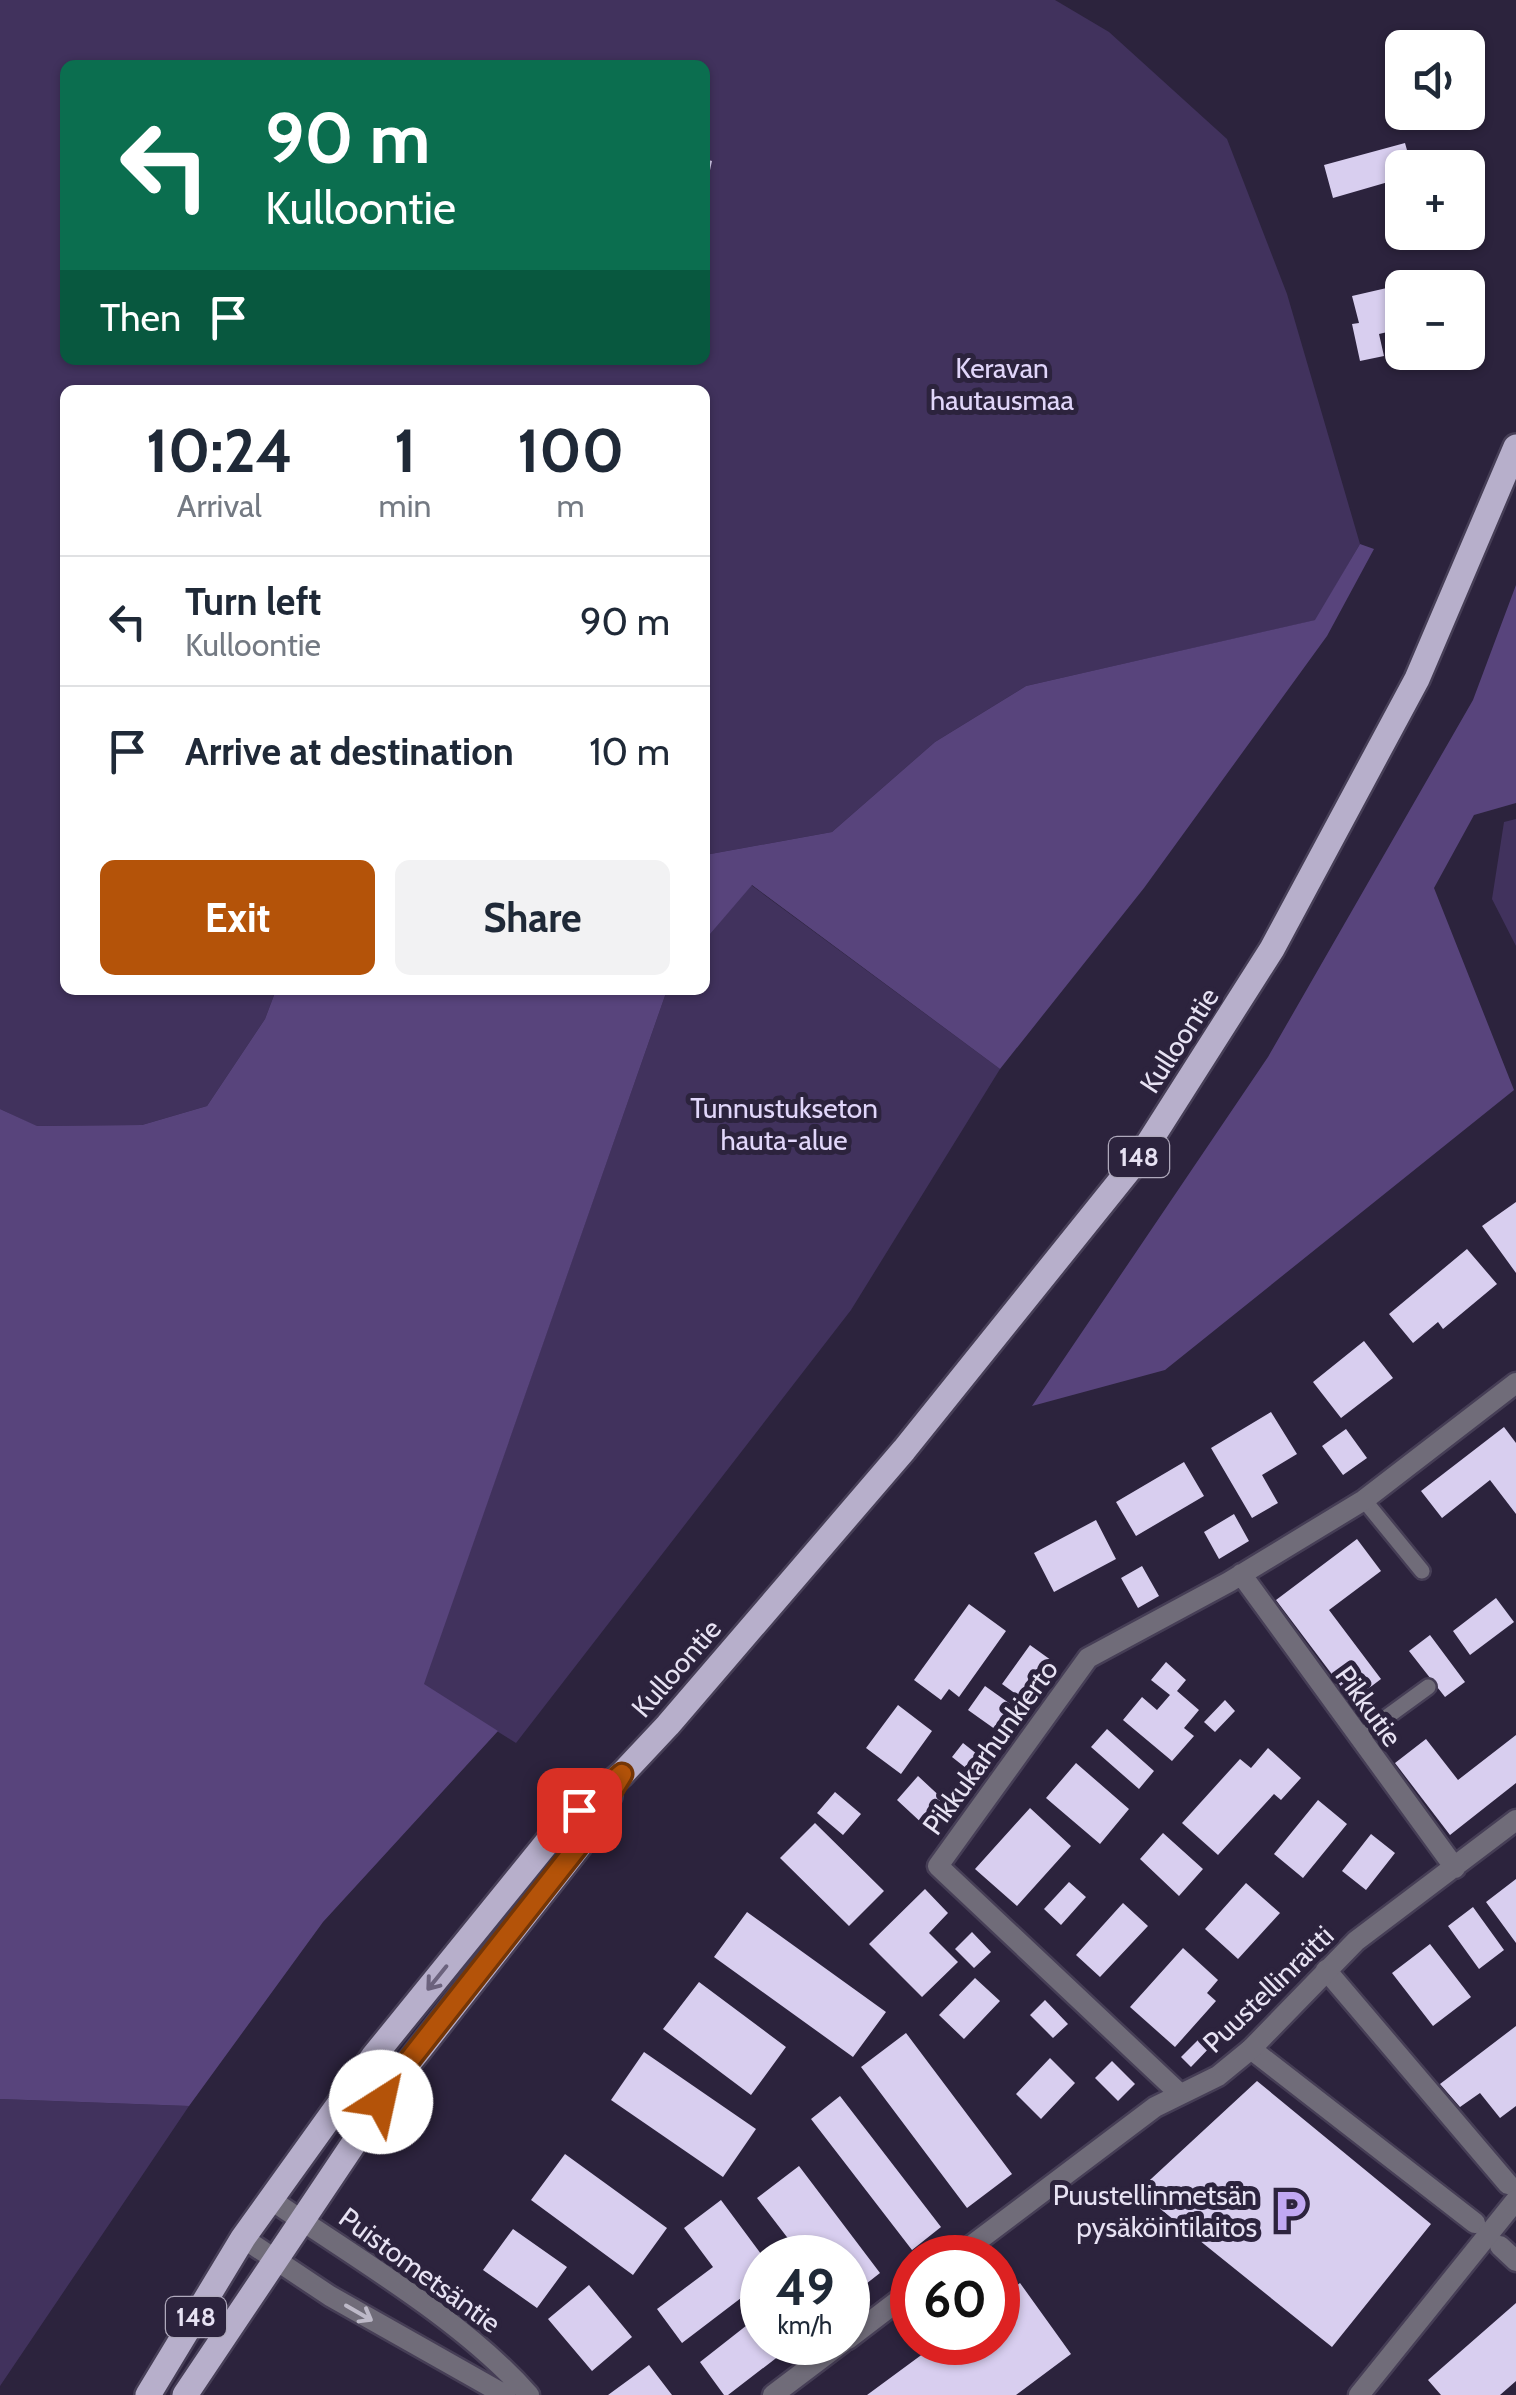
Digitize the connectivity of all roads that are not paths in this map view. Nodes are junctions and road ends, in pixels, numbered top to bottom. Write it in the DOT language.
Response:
graph roads {
  1 [pos="1516,447"];
  2 [pos="1516,1382"];
  3 [pos="1364,1500"];
  4 [pos="1422,1571"];
  5 [pos="1241,1574"];
  6 [pos="1428,1686"];
  7 [pos="1358,1738"];
  8 [pos="622,1774"];
  9 [pos="1516,1820"];
  10 [pos="1455,1868"];
  11 [pos="1326,1970"];
  12 [pos="1251,2049"];
  13 [pos="1180,2094"];
  14 [pos="1512,2192"];
  15 [pos="270,2199"];
  16 [pos="302,2221"];
  17 [pos="1475,2224"];
  18 [pos="985,2235"];
  19 [pos="242,2238"];
  20 [pos="1500,2246"];
  21 [pos="277,2261"];
  22 [pos="1516,2262"];
  23 [pos="890,2307"];
  24 [pos="870,2322"];
  25 [pos="499,2361"];
  26 [pos="813,2365"];
  27 [pos="482,2391"];
  28 [pos="148,2395"];
  29 [pos="185,2395"];
  30 [pos="505,2395"];
  31 [pos="529,2395"];
  32 [pos="773,2395"];
  33 [pos="1359,2395"];
  1 -- 8 [label="main road, Kulloontie / 148"];
  2 -- 3 [label="street, Pikkukarhunkierto"];
  3 -- 4 [label="lane"];
  3 -- 5 [label="street, Pikkukarhunkierto"];
  5 -- 7 [label="street, Pikkutie"];
  5 -- 13 [label="street, Pikkukarhunkierto"];
  6 -- 7 [label="lane"];
  7 -- 10 [label="street, Pikkutie"];
  8 -- 15 [label="main road, Kulloontie / 148, one-way"];
  8 -- 16 [label="main road, Kulloontie / 148"];
  9 -- 10 [label="street, Puustellinraitti"];
  10 -- 11 [label="street, Puustellinraitti"];
  11 -- 12 [label="street, Puustellinraitti"];
  11 -- 14 [label="street"];
  12 -- 13 [label="street, Puustellinraitti"];
  12 -- 17 [label="street"];
  13 -- 18 [label="street, Puustellinraitti"];
  14 -- 33 [label="street"];
  15 -- 16 [label="street, Puistometsäntie"];
  15 -- 19 [label="main road, Kulloontie / 148"];
  16 -- 21 [label="main road, Kulloontie / 148"];
  16 -- 25 [label="street, Puistometsäntie"];
  19 -- 21 [label="street"];
  19 -- 28 [label="main road, Kulloontie / 148"];
  20 -- 22 [label="street"];
  21 -- 27 [label="street, one-way"];
  21 -- 29 [label="main road, Kulloontie / 148"];
  23 -- 24 [label="street"];
  25 -- 27 [label="lane"];
  25 -- 31 [label="street, Puistometsäntie"];
  26 -- 32 [label="street"];
  27 -- 30 [label="street"];
}
